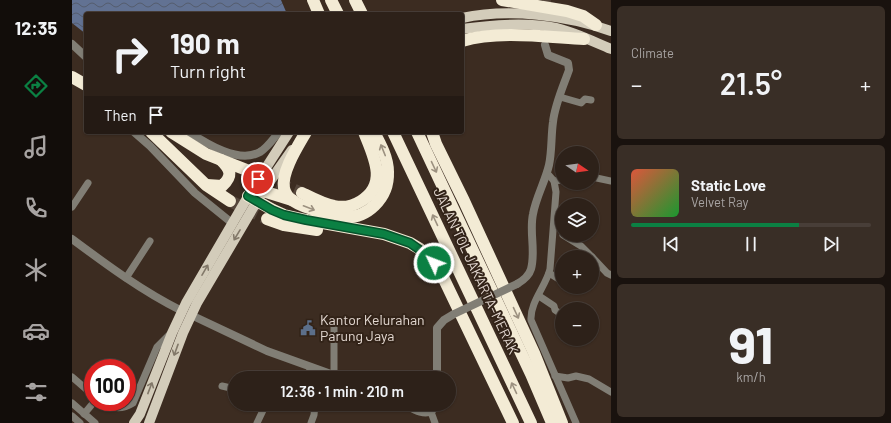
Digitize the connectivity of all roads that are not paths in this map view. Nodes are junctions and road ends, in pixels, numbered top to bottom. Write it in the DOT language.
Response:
graph roads {
  1 [pos="331,0"];
  2 [pos="355,0"];
  3 [pos="502,0"];
  4 [pos="337,12"];
  5 [pos="361,12"];
  6 [pos="464,18"];
  7 [pos="596,25"];
  8 [pos="464,29"];
  9 [pos="611,31"];
  10 [pos="584,39"];
  11 [pos="464,40"];
  12 [pos="72,44"];
  13 [pos="545,45"];
  14 [pos="611,48"];
  15 [pos="84,55"];
  16 [pos="72,78"];
  17 [pos="84,84"];
  18 [pos="84,89"];
  19 [pos="560,98"];
  20 [pos="591,100"];
  21 [pos="136,134"];
  22 [pos="153,134"];
  23 [pos="173,134"];
  24 [pos="193,134"];
  25 [pos="277,134"];
  26 [pos="289,134"];
  27 [pos="304,134"];
  28 [pos="305,134"];
  29 [pos="365,134"];
  30 [pos="375,134"];
  31 [pos="394,134"];
  32 [pos="418,134"];
  33 [pos="433,134"];
  34 [pos="221,160"];
  35 [pos="547,172"];
  36 [pos="254,173"];
  37 [pos="599,179"];
  38 [pos="554,182"];
  39 [pos="611,182"];
  40 [pos="88,183"];
  41 [pos="206,185"];
  42 [pos="255,194"];
  43 [pos="302,194"];
  44 [pos="292,200"];
  45 [pos="230,201"];
  46 [pos="464,201"];
  47 [pos="72,207"];
  48 [pos="267,219"];
  49 [pos="232,223"];
  50 [pos="553,229"];
  51 [pos="72,239"];
  52 [pos="399,240"];
  53 [pos="150,241"];
  54 [pos="574,242"];
  55 [pos="585,250"];
  56 [pos="599,264"];
  57 [pos="549,274"];
  58 [pos="611,275"];
  59 [pos="555,277"];
  60 [pos="126,278"];
  61 [pos="539,296"];
  62 [pos="555,310"];
  63 [pos="186,313"];
  64 [pos="504,315"];
  65 [pos="334,324"];
  66 [pos="172,333"];
  67 [pos="311,367"];
  68 [pos="310,371"];
  69 [pos="316,371"];
  70 [pos="334,371"];
  71 [pos="438,371"];
  72 [pos="555,376"];
  73 [pos="72,377"];
  74 [pos="222,386"];
  75 [pos="84,387"];
  76 [pos="228,387"];
  77 [pos="611,392"];
  78 [pos="136,394"];
  79 [pos="72,403"];
  80 [pos="86,411"];
  81 [pos="263,411"];
  82 [pos="314,411"];
  83 [pos="420,411"];
  84 [pos="431,412"];
  85 [pos="84,414"];
  86 [pos="72,416"];
  87 [pos="80,423"];
  88 [pos="95,423"];
  89 [pos="134,423"];
  90 [pos="149,423"];
  91 [pos="257,423"];
  92 [pos="311,423"];
  93 [pos="435,423"];
  94 [pos="513,423"];
  95 [pos="531,423"];
  96 [pos="552,423"];
  97 [pos="562,423"];
  98 [pos="576,423"];
  1 -- 4 [label="highway"];
  2 -- 5 [label="highway"];
  3 -- 7 [label="highway"];
  6 -- 7 [label="main road"];
  7 -- 9 [label="main road"];
  8 -- 10 [label="main road"];
  10 -- 11 [label="highway"];
  10 -- 14 [label="main road"];
  12 -- 15 [label="street"];
  13 -- 19 [label="street"];
  16 -- 17 [label="highway"];
  16 -- 18 [label="street"];
  19 -- 20 [label="street"];
  19 -- 35 [label="street"];
  21 -- 49 [label="street"];
  22 -- 41 [label="highway"];
  23 -- 34 [label="highway"];
  24 -- 25 [label="street"];
  26 -- 42 [label="main road"];
  27 -- 42 [label="main road"];
  28 -- 44 [label="highway"];
  29 -- 43 [label="highway"];
  44 -- 30 [label="highway, one-way"];
  95 -- 31 [label="highway, JALAN TOL JAKARTA–MERAK, one-way"];
  32 -- 64 [label="highway, JALAN TOL JAKARTA–MERAK, one-way"];
  33 -- 46 [label="highway"];
  34 -- 36 [label="highway"];
  34 -- 41 [label="highway"];
  35 -- 38 [label="street"];
  35 -- 71 [label="street, bridge"];
  37 -- 39 [label="street"];
  38 -- 50 [label="street"];
  40 -- 47 [label="street"];
  41 -- 45 [label="highway"];
  42 -- 44 [label="highway"];
  42 -- 49 [label="main road"];
  42 -- 52 [label="highway"];
  42 -- 63 [label="main road, one-way"];
  46 -- 64 [label="highway"];
  46 -- 97 [label="highway, one-way"];
  48 -- 52 [label="highway"];
  63 -- 49 [label="main road, one-way"];
  50 -- 57 [label="street"];
  51 -- 60 [label="street"];
  52 -- 94 [label="highway"];
  53 -- 60 [label="street"];
  54 -- 55 [label="street"];
  56 -- 58 [label="street"];
  57 -- 59 [label="street"];
  57 -- 61 [label="street"];
  60 -- 63 [label="street"];
  61 -- 62 [label="street"];
  61 -- 72 [label="street"];
  63 -- 66 [label="main road"];
  63 -- 67 [label="street"];
  63 -- 90 [label="main road, one-way"];
  64 -- 96 [label="highway, JALAN TOL JAKARTA–MERAK"];
  65 -- 70 [label="street"];
  66 -- 78 [label="street"];
  89 -- 66 [label="main road, one-way"];
  67 -- 68 [label="street"];
  67 -- 69 [label="street"];
  72 -- 77 [label="street"];
  72 -- 98 [label="street"];
  73 -- 75 [label="street"];
  74 -- 76 [label="street"];
  79 -- 85 [label="street"];
  80 -- 85 [label="street"];
  81 -- 91 [label="street"];
  82 -- 92 [label="street"];
  83 -- 84 [label="street"];
  84 -- 93 [label="street"];
  85 -- 88 [label="street"];
  86 -- 87 [label="street"];
}
